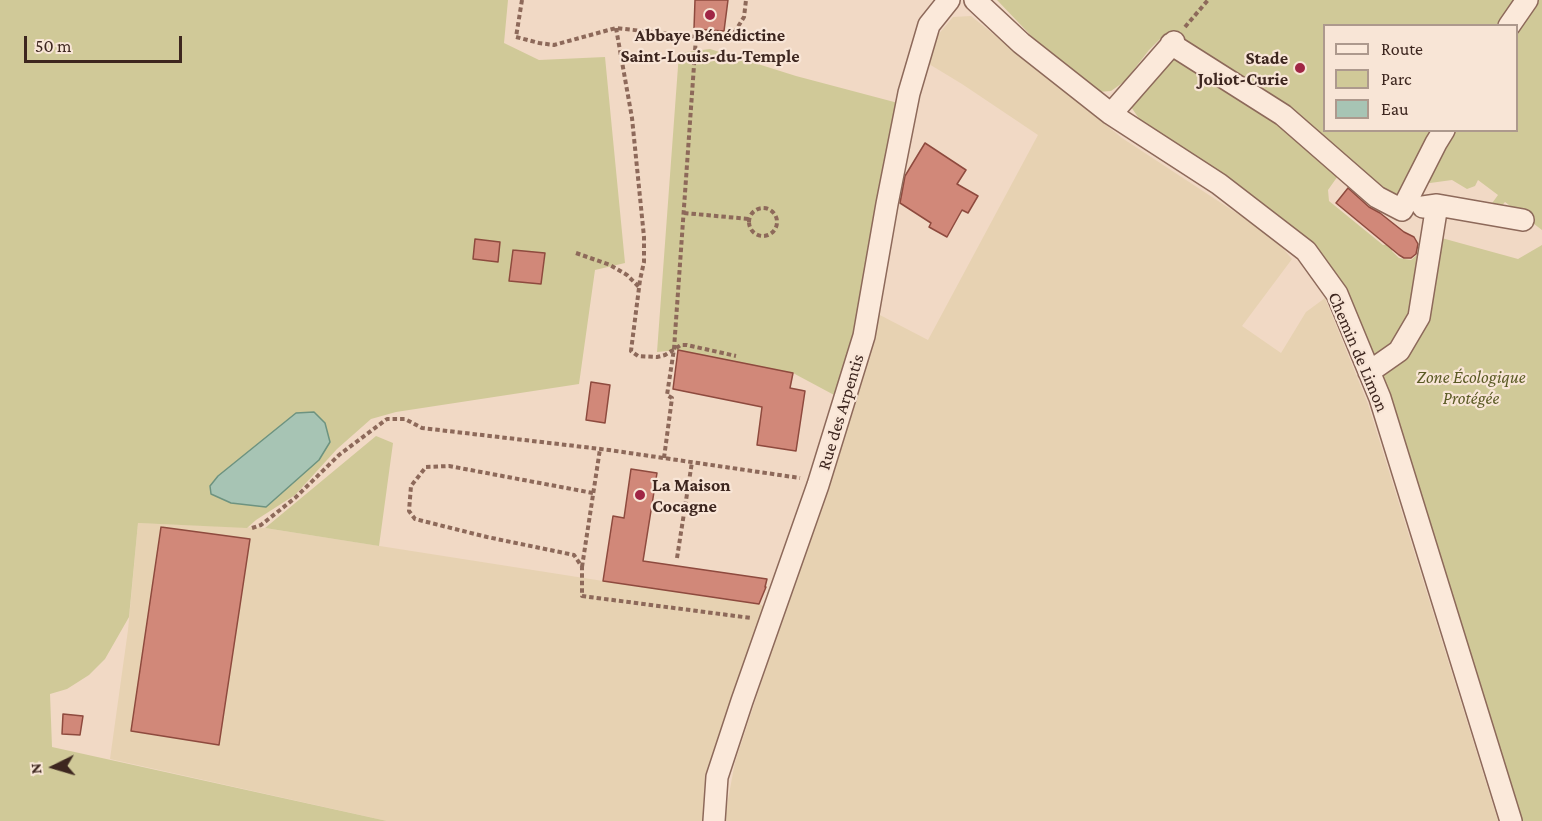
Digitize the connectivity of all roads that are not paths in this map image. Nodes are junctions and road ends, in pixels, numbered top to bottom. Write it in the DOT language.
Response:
graph roads {
  1 [pos="948,0"];
  2 [pos="975,0"];
  3 [pos="1527,0"];
  4 [pos="1510,24"];
  5 [pos="1111,114"];
  6 [pos="1443,132"];
  7 [pos="1437,205"];
  8 [pos="1402,210"];
  9 [pos="1523,220"];
  10 [pos="1369,372"];
  11 [pos="714,821"];
  12 [pos="1511,821"];
  1 -- 11 [label="street, Rue des Arpentis"];
  2 -- 5 [label="street, Chemin de Limon"];
  3 -- 4 [label="street"];
  5 -- 8 [label="street"];
  5 -- 10 [label="street, Chemin de Limon"];
  6 -- 8 [label="street"];
  7 -- 8 [label="street"];
  7 -- 9 [label="street"];
  7 -- 10 [label="street"];
  10 -- 12 [label="street, Chemin de Limon"];
}
